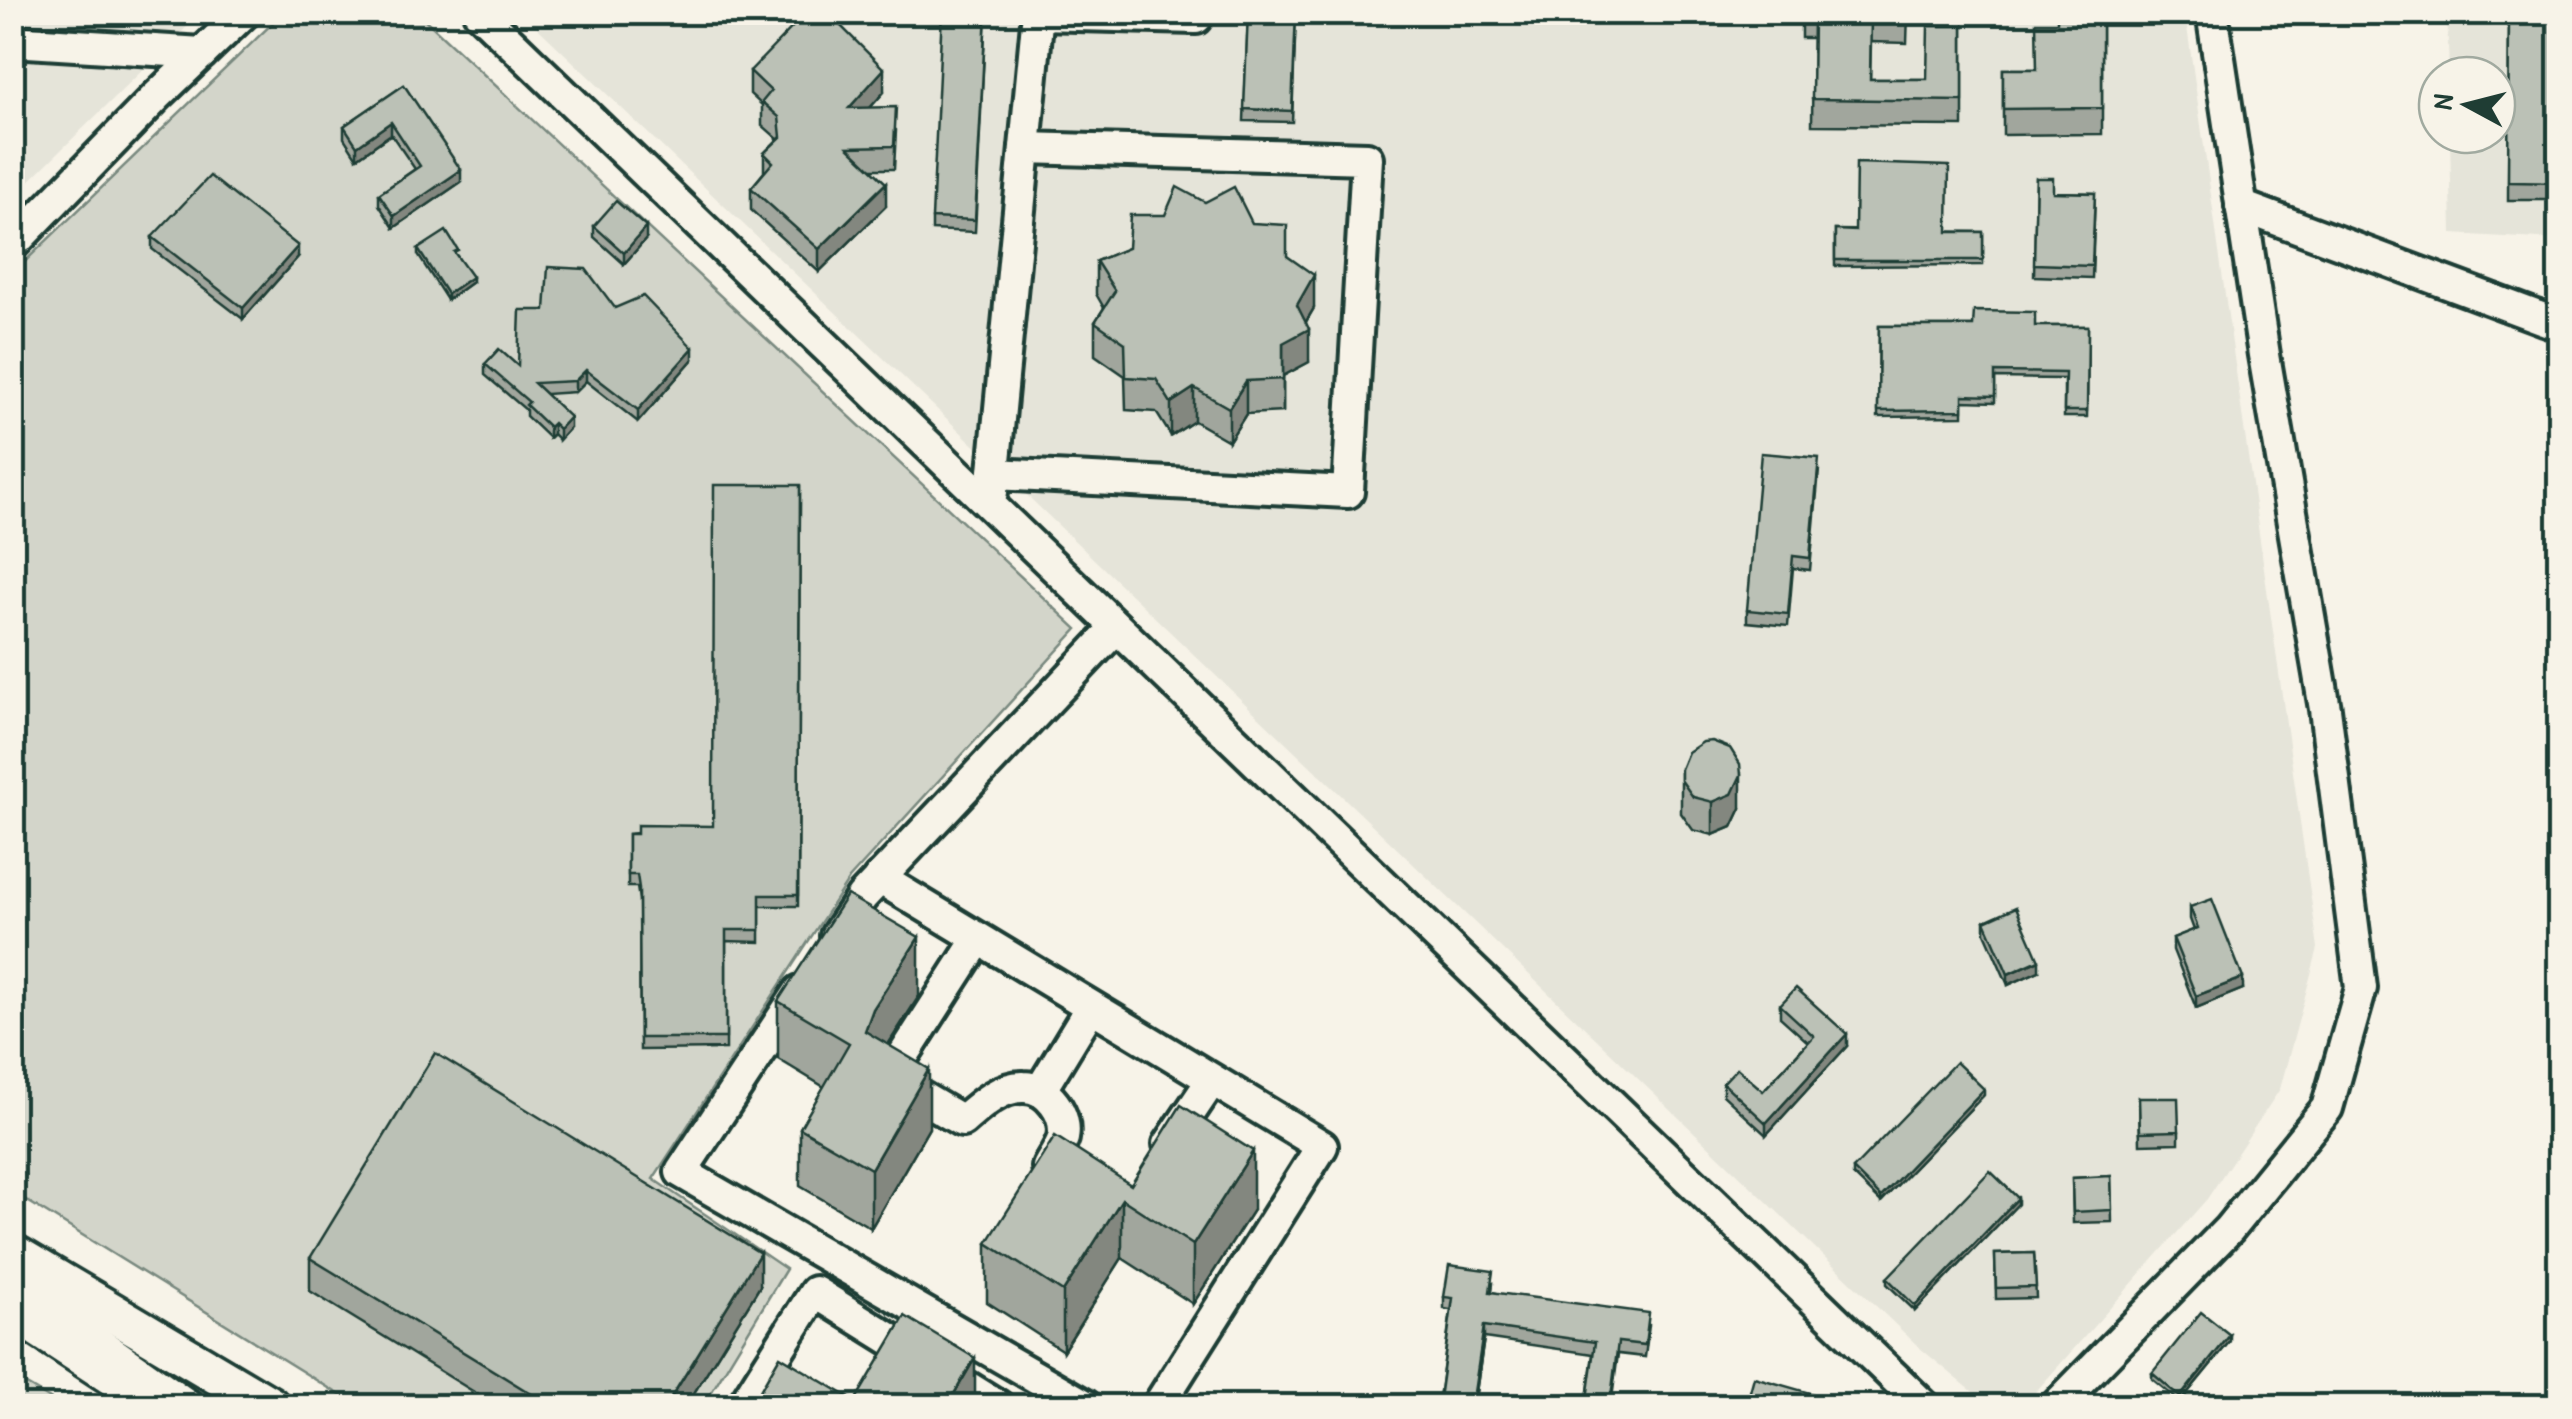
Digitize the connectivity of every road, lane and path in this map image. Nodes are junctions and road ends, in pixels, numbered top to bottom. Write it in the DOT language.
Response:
graph roads {
  1 [pos="245,12"];
  2 [pos="479,12"];
  3 [pos="1197,12"];
  4 [pos="2212,12"];
  5 [pos="1038,13"];
  6 [pos="12,41"];
  7 [pos="202,53"];
  8 [pos="1025,148"];
  9 [pos="2241,206"];
  10 [pos="12,245"];
  11 [pos="2560,325"];
  12 [pos="994,474"];
  13 [pos="990,507"];
  14 [pos="1116,628"];
  15 [pos="879,878"];
  16 [pos="978,938"];
  17 [pos="1092,1007"];
  18 [pos="1212,1080"];
  19 [pos="1040,1091"];
  20 [pos="1156,1162"];
  21 [pos="1078,1185"];
  22 [pos="12,1253"];
  23 [pos="12,1282"];
  24 [pos="52,1307"];
  25 [pos="12,1310"];
  26 [pos="159,1406"];
  27 [pos="189,1406"];
  28 [pos="242,1406"];
  29 [pos="270,1406"];
  30 [pos="743,1406"];
  31 [pos="998,1406"];
  32 [pos="1086,1406"];
  33 [pos="1158,1406"];
  34 [pos="1924,1406"];
  35 [pos="2056,1406"];
  1 -- 7 [label="street"];
  2 -- 13 [label="street"];
  3 -- 5 [label="street"];
  4 -- 9 [label="street"];
  5 -- 8 [label="street"];
  6 -- 7 [label="street"];
  7 -- 10 [label="street"];
  8 -- 12 [label="street"];
  8 -- 12 [label="street"];
  9 -- 11 [label="street"];
  9 -- 35 [label="street"];
  12 -- 13 [label="street"];
  13 -- 14 [label="street"];
  14 -- 15 [label="street"];
  14 -- 34 [label="street"];
  15 -- 16 [label="street"];
  15 -- 32 [label="street"];
  16 -- 17 [label="street"];
  16 -- 19 [label="street"];
  17 -- 18 [label="street"];
  17 -- 19 [label="street"];
  18 -- 20 [label="street"];
  18 -- 33 [label="street"];
  19 -- 21 [label="street"];
  22 -- 29 [label="main road"];
  23 -- 24 [label="street"];
  24 -- 27 [label="street"];
  24 -- 28 [label="street"];
  25 -- 26 [label="main road"];
  30 -- 31 [label="street"];
}
